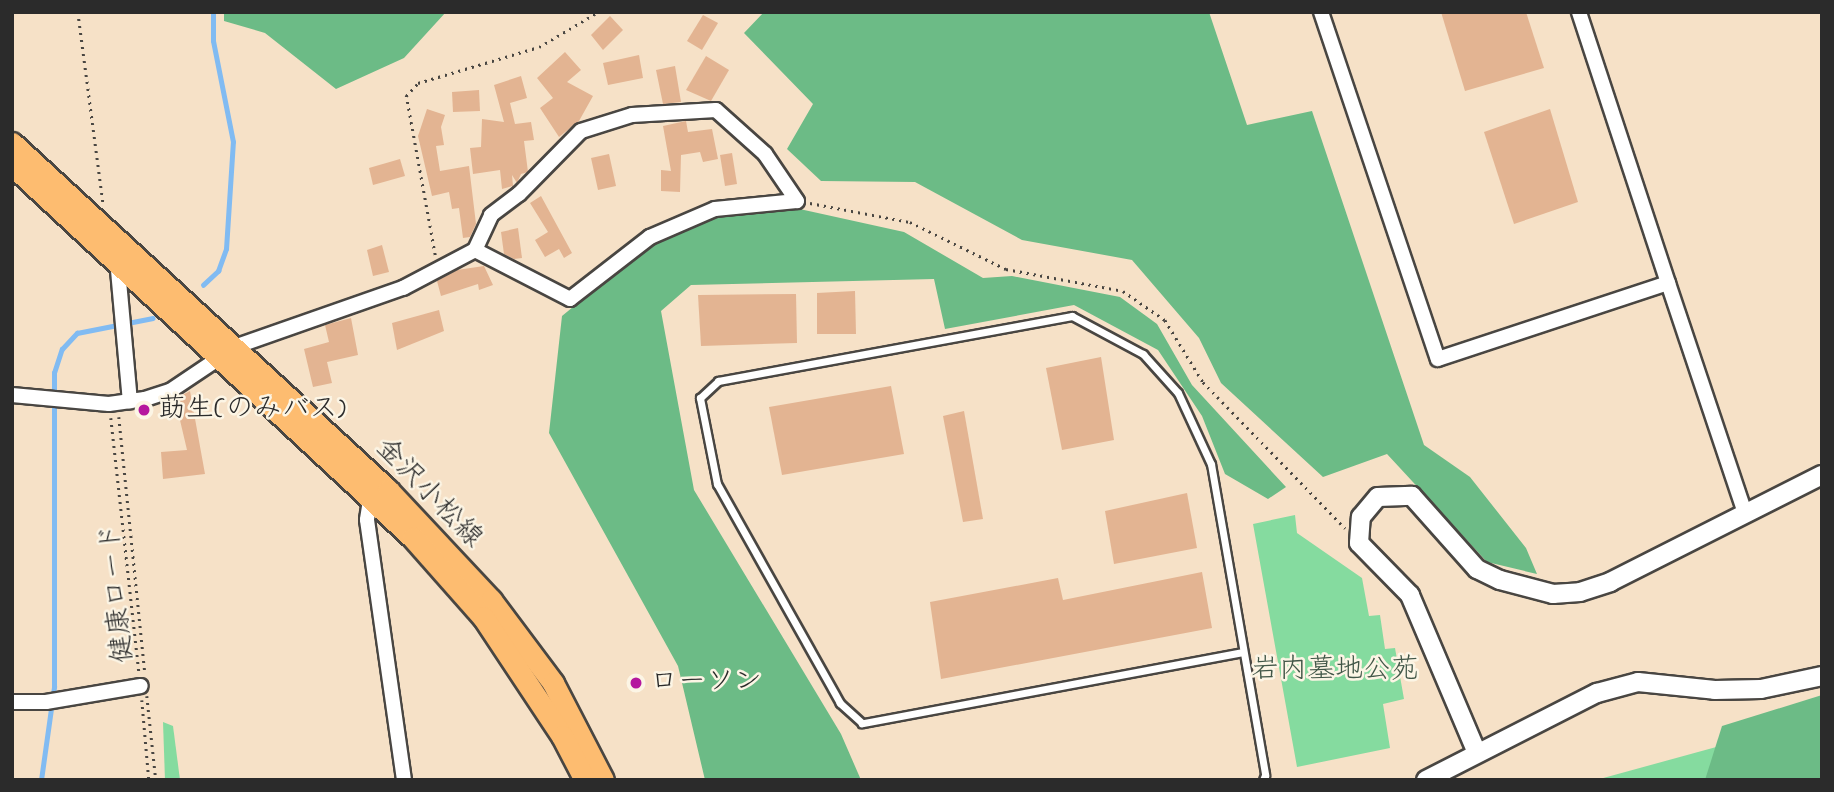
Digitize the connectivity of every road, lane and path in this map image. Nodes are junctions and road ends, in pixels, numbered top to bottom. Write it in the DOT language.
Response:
graph roads {
  1 [pos="78,12"];
  2 [pos="598,12"];
  3 [pos="1321,12"];
  4 [pos="1579,12"];
  5 [pos="12,143"];
  6 [pos="12,165"];
  7 [pos="103,206"];
  8 [pos="475,250"];
  9 [pos="117,259"];
  10 [pos="437,268"];
  11 [pos="1668,283"];
  12 [pos="227,351"];
  13 [pos="12,395"];
  14 [pos="119,402"];
  15 [pos="1822,475"];
  16 [pos="370,495"];
  17 [pos="1745,513"];
  18 [pos="1243,652"];
  19 [pos="1822,676"];
  20 [pos="141,686"];
  21 [pos="12,702"];
  22 [pos="1477,753"];
  23 [pos="149,780"];
  24 [pos="156,780"];
  25 [pos="404,780"];
  26 [pos="585,780"];
  27 [pos="603,780"];
  28 [pos="1263,780"];
  29 [pos="1426,780"];
  1 -- 7 [label="path"];
  2 -- 10 [label="path"];
  3 -- 11 [label="street"];
  4 -- 11 [label="street"];
  5 -- 12 [label="main road, 金沢小松線"];
  6 -- 9 [label="main road, 金沢小松線"];
  8 -- 8 [label="street"];
  8 -- 10 [label="street"];
  9 -- 12 [label="main road, 金沢小松線"];
  9 -- 14 [label="street"];
  10 -- 12 [label="street"];
  11 -- 17 [label="street"];
  12 -- 14 [label="street"];
  12 -- 16 [label="main road, 金沢小松線"];
  12 -- 27 [label="main road, 金沢小松線"];
  13 -- 14 [label="street"];
  14 -- 20 [label="path"];
  14 -- 24 [label="path, 健康ロード"];
  15 -- 17 [label="street"];
  16 -- 25 [label="street"];
  16 -- 26 [label="main road, 金沢小松線"];
  17 -- 22 [label="street"];
  18 -- 18 [label="lane"];
  18 -- 28 [label="lane"];
  19 -- 22 [label="street"];
  20 -- 21 [label="street"];
  20 -- 23 [label="path"];
  22 -- 29 [label="street"];
}
